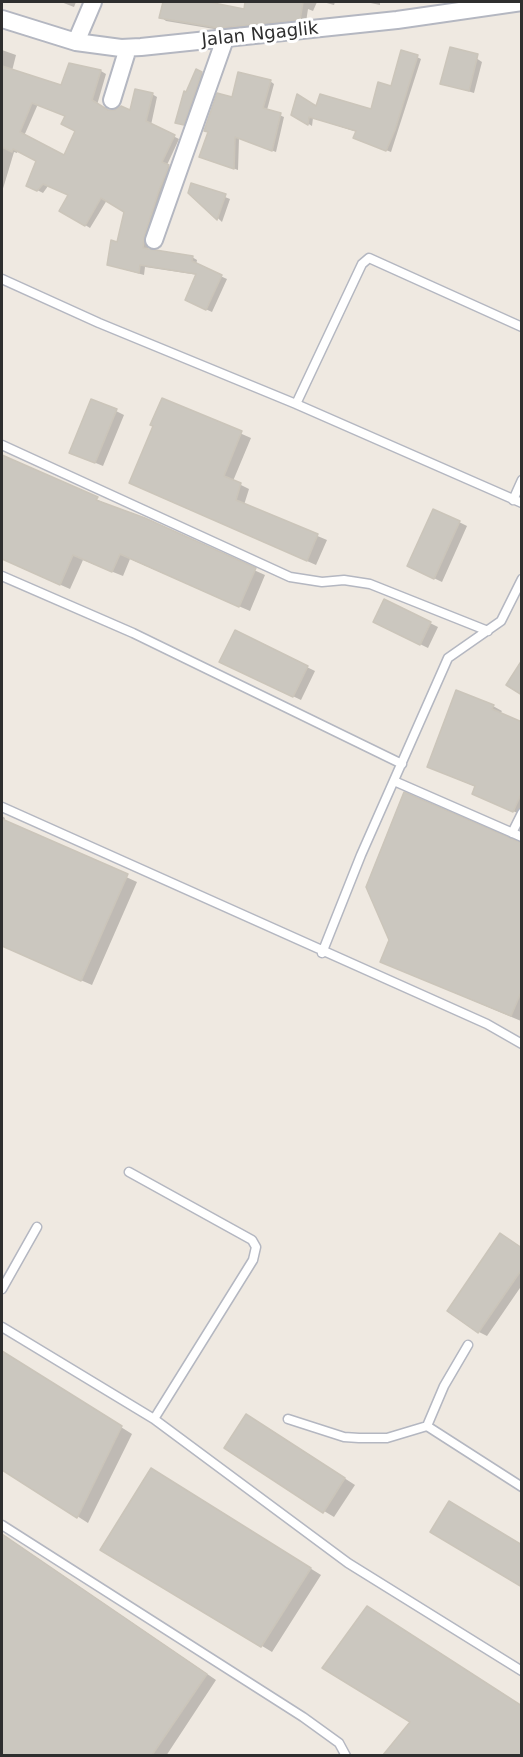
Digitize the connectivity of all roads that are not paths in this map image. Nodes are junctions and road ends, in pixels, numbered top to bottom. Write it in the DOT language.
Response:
graph roads {
  1 [pos="93,2"];
  2 [pos="522,2"];
  3 [pos="2,19"];
  4 [pos="225,39"];
  5 [pos="76,42"];
  6 [pos="128,48"];
  7 [pos="112,100"];
  8 [pos="154,240"];
  9 [pos="2,279"];
  10 [pos="522,327"];
  11 [pos="296,404"];
  12 [pos="2,445"];
  13 [pos="522,480"];
  14 [pos="517,502"];
  15 [pos="2,576"];
  16 [pos="522,579"];
  17 [pos="488,631"];
  18 [pos="402,764"];
  19 [pos="394,781"];
  20 [pos="2,807"];
  21 [pos="522,813"];
  22 [pos="512,833"];
  23 [pos="522,837"];
  24 [pos="322,952"];
  25 [pos="522,1044"];
  26 [pos="129,1172"];
  27 [pos="37,1227"];
  28 [pos="2,1289"];
  29 [pos="2,1327"];
  30 [pos="468,1344"];
  31 [pos="154,1419"];
  32 [pos="288,1419"];
  33 [pos="427,1426"];
  34 [pos="522,1487"];
  35 [pos="2,1525"];
  36 [pos="522,1671"];
  37 [pos="346,1755"];
  1 -- 5 [label="street"];
  2 -- 4 [label="street, Jalan Ngaglik"];
  3 -- 5 [label="street, Jalan Ngaglik"];
  4 -- 6 [label="street, Jalan Ngaglik"];
  4 -- 8 [label="street"];
  5 -- 6 [label="street, Jalan Ngaglik"];
  6 -- 7 [label="street"];
  9 -- 11 [label="lane"];
  10 -- 11 [label="lane"];
  11 -- 14 [label="lane"];
  12 -- 17 [label="lane"];
  13 -- 14 [label="lane"];
  15 -- 18 [label="lane"];
  16 -- 17 [label="lane"];
  17 -- 18 [label="lane"];
  18 -- 19 [label="lane"];
  19 -- 22 [label="lane"];
  19 -- 24 [label="lane"];
  20 -- 24 [label="lane"];
  21 -- 22 [label="lane"];
  22 -- 23 [label="lane"];
  24 -- 25 [label="lane"];
  26 -- 31 [label="lane"];
  27 -- 28 [label="lane"];
  29 -- 31 [label="lane"];
  30 -- 33 [label="lane"];
  31 -- 36 [label="lane"];
  32 -- 33 [label="lane"];
  33 -- 34 [label="lane"];
  35 -- 37 [label="lane"];
}
